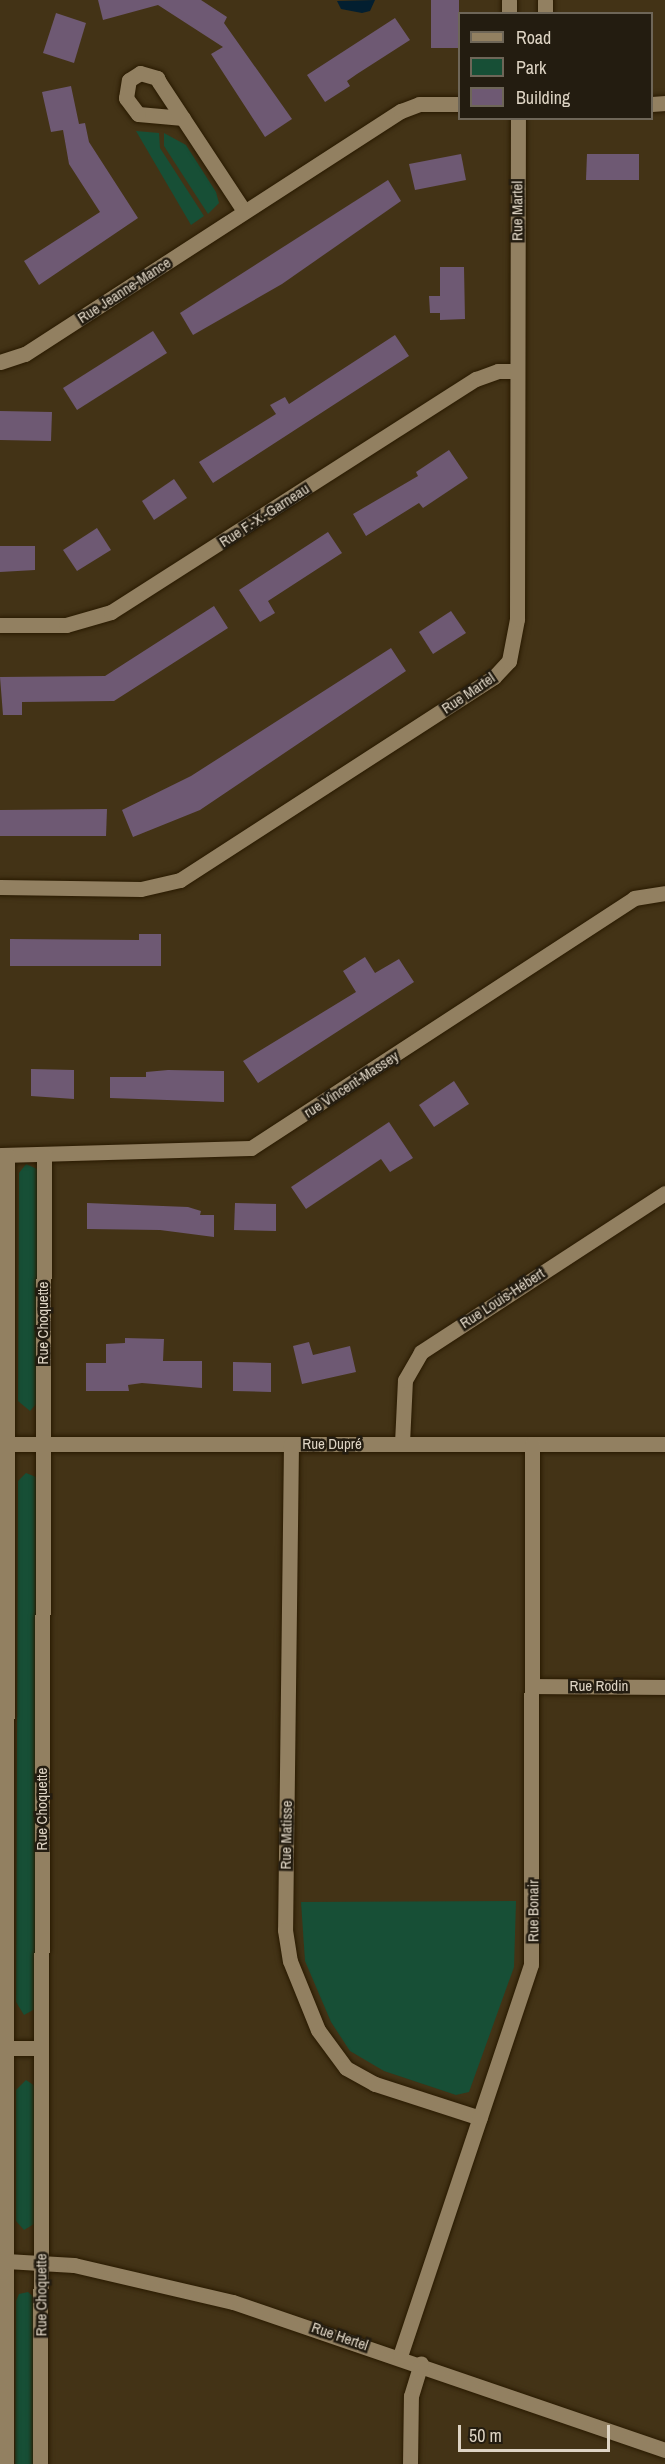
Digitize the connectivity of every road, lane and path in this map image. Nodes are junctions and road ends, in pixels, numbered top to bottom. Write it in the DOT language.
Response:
graph roads {
  1 [pos="458,104"];
  2 [pos="183,118"];
  3 [pos="518,120"];
  4 [pos="244,211"];
  5 [pos="0,362"];
  6 [pos="517,371"];
  7 [pos="0,625"];
  8 [pos="0,887"];
  9 [pos="665,893"];
  10 [pos="44,1154"];
  11 [pos="4,1155"];
  12 [pos="665,1193"];
  13 [pos="42,1443"];
  14 [pos="402,1443"];
  15 [pos="4,1444"];
  16 [pos="291,1444"];
  17 [pos="532,1444"];
  18 [pos="665,1444"];
  19 [pos="533,1686"];
  20 [pos="665,1687"];
  21 [pos="2,2048"];
  22 [pos="42,2048"];
  23 [pos="480,2118"];
  24 [pos="6,2261"];
  25 [pos="41,2262"];
  26 [pos="400,2356"];
  27 [pos="421,2364"];
  28 [pos="665,2450"];
  29 [pos="6,2464"];
  30 [pos="40,2464"];
  31 [pos="410,2464"];
  1 -- 4 [label="street, Rue Jeanne-Mance"];
  2 -- 4 [label="street"];
  3 -- 6 [label="street, Rue Martel"];
  4 -- 5 [label="street, Rue Jeanne-Mance"];
  6 -- 7 [label="street, Rue F.-X.-Garneau"];
  6 -- 8 [label="street, Rue Martel"];
  9 -- 10 [label="street, rue Vincent-Massey"];
  10 -- 11 [label="street, rue Vincent-Massey"];
  10 -- 13 [label="street, Rue Choquette"];
  11 -- 15 [label="street"];
  12 -- 14 [label="street, Rue Louis-Hébert"];
  13 -- 15 [label="street, Rue Dupré"];
  13 -- 16 [label="street, Rue Dupré"];
  13 -- 22 [label="street, Rue Choquette"];
  14 -- 16 [label="street, Rue Dupré"];
  14 -- 17 [label="street, Rue Dupré"];
  15 -- 21 [label="street"];
  16 -- 23 [label="street, Rue Matisse"];
  17 -- 18 [label="street, Rue Dupré"];
  17 -- 19 [label="street, Rue Bonair"];
  19 -- 20 [label="street, Rue Rodin"];
  19 -- 23 [label="street, Rue Bonair"];
  21 -- 22 [label="street"];
  21 -- 24 [label="street"];
  22 -- 25 [label="street, Rue Choquette"];
  23 -- 26 [label="street, Rue Bonair"];
  24 -- 25 [label="street, Rue Hertel"];
  24 -- 29 [label="street"];
  25 -- 26 [label="street, Rue Hertel"];
  25 -- 30 [label="street, Rue Choquette"];
  26 -- 27 [label="street, Rue Hertel"];
  27 -- 28 [label="street, Rue Hertel"];
  27 -- 31 [label="street"];
}
